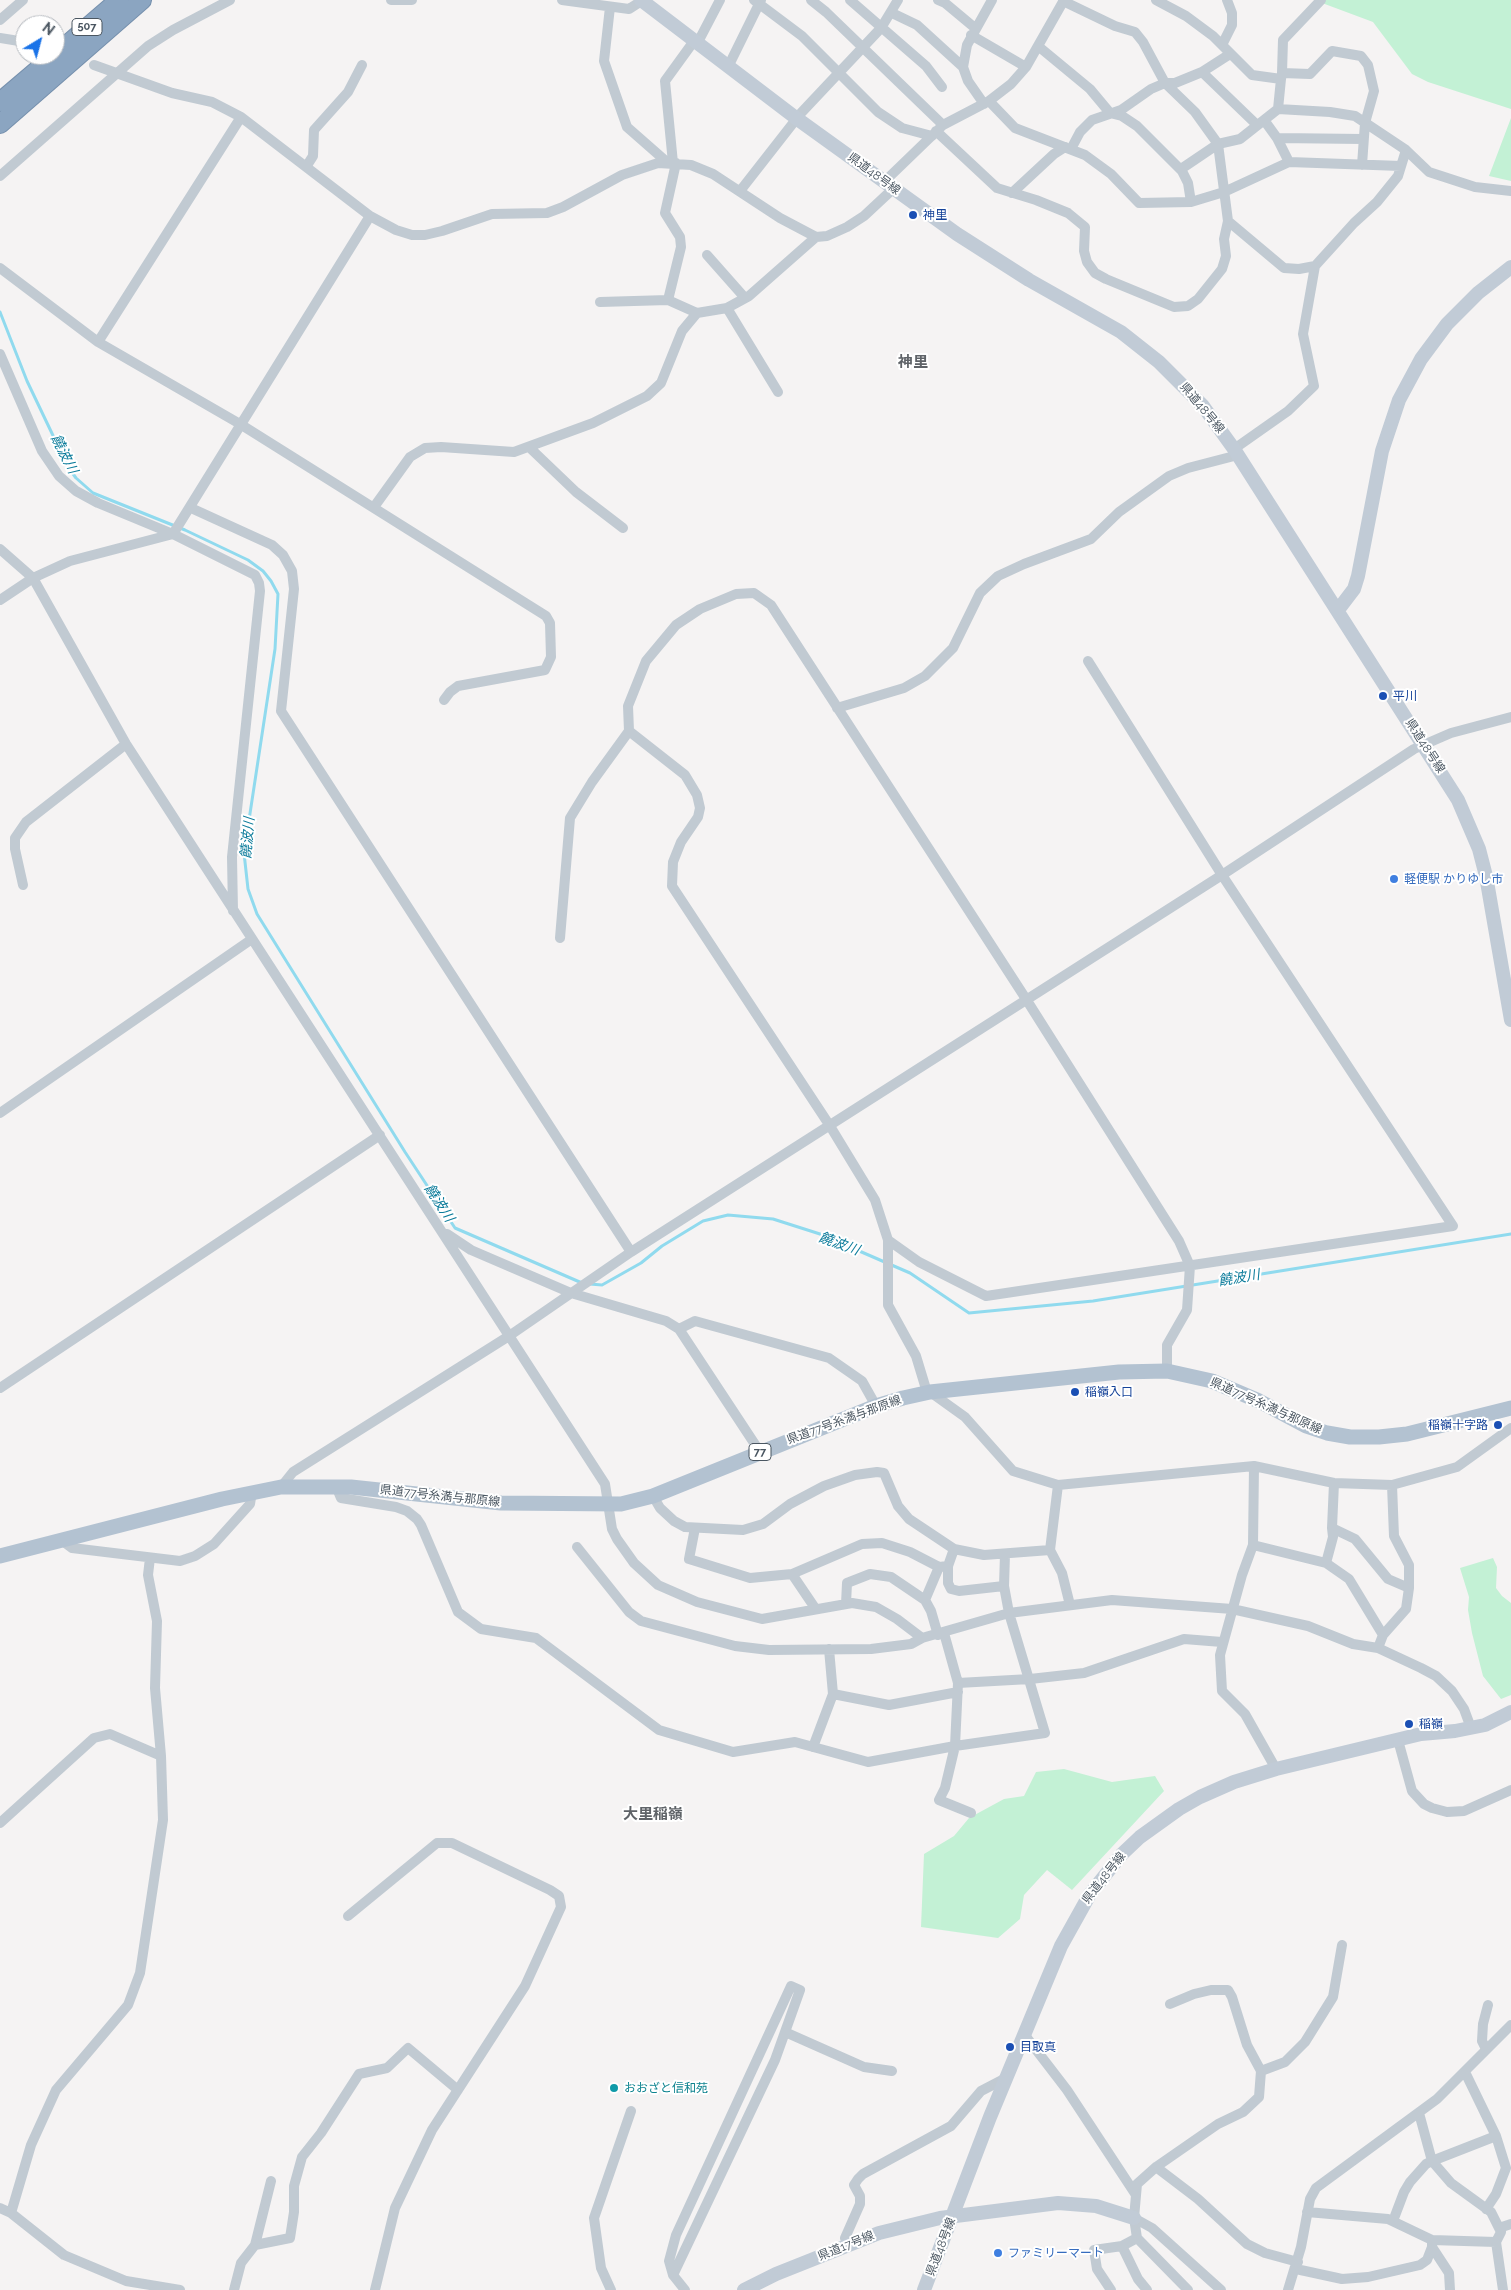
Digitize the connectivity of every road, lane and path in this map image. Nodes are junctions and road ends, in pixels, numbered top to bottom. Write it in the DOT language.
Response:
graph roads {
  1 [pos="23,0"];
  2 [pos="114,0"];
  3 [pos="118,0"];
  4 [pos="142,0"];
  5 [pos="151,0"];
  6 [pos="230,0"];
  7 [pos="391,0"];
  8 [pos="412,0"];
  9 [pos="562,0"];
  10 [pos="642,0"];
  11 [pos="720,0"];
  12 [pos="810,0"];
  13 [pos="850,0"];
  14 [pos="938,0"];
  15 [pos="992,0"];
  16 [pos="1156,0"];
  17 [pos="1227,0"];
  18 [pos="1321,0"];
  19 [pos="758,1"];
  20 [pos="1064,1"];
  21 [pos="894,4"];
  22 [pos="610,7"];
  23 [pos="0,20"];
  24 [pos="881,28"];
  25 [pos="973,31"];
  26 [pos="0,38"];
  27 [pos="15,40"];
  28 [pos="83,41"];
  29 [pos="696,43"];
  30 [pos="1222,45"];
  31 [pos="1038,46"];
  32 [pos="862,48"];
  33 [pos="65,50"];
  34 [pos="1230,54"];
  35 [pos="43,65"];
  36 [pos="94,65"];
  37 [pos="362,65"];
  38 [pos="962,67"];
  39 [pos="1026,67"];
  40 [pos="728,68"];
  41 [pos="1202,72"];
  42 [pos="836,73"];
  43 [pos="117,75"];
  44 [pos="1282,76"];
  45 [pos="1165,84"];
  46 [pos="942,86"];
  47 [pos="0,102"];
  48 [pos="987,102"];
  49 [pos="1278,109"];
  50 [pos="1110,113"];
  51 [pos="241,117"];
  52 [pos="796,118"];
  53 [pos="1261,123"];
  54 [pos="1366,123"];
  55 [pos="0,124"];
  56 [pos="937,131"];
  57 [pos="1277,138"];
  58 [pos="1363,139"];
  59 [pos="1218,144"];
  60 [pos="1068,148"];
  61 [pos="1406,150"];
  62 [pos="1289,162"];
  63 [pos="672,163"];
  64 [pos="1362,164"];
  65 [pos="1401,166"];
  66 [pos="306,167"];
  67 [pos="1181,170"];
  68 [pos="0,176"];
  69 [pos="889,185"];
  70 [pos="740,191"];
  71 [pos="1511,191"];
  72 [pos="1224,192"];
  73 [pos="1012,193"];
  74 [pos="1191,202"];
  75 [pos="370,216"];
  76 [pos="1228,221"];
  77 [pos="816,237"];
  78 [pos="708,255"];
  79 [pos="1315,266"];
  80 [pos="1511,267"];
  81 [pos="0,268"];
  82 [pos="745,298"];
  83 [pos="668,300"];
  84 [pos="600,302"];
  85 [pos="728,308"];
  86 [pos="698,313"];
  87 [pos="98,342"];
  88 [pos="0,354"];
  89 [pos="778,392"];
  90 [pos="240,424"];
  91 [pos="530,448"];
  92 [pos="1236,452"];
  93 [pos="374,507"];
  94 [pos="191,508"];
  95 [pos="623,528"];
  96 [pos="173,534"];
  97 [pos="0,549"];
  98 [pos="33,578"];
  99 [pos="0,600"];
  100 [pos="1338,610"];
  101 [pos="1088,661"];
  102 [pos="444,700"];
  103 [pos="837,708"];
  104 [pos="1511,717"];
  105 [pos="629,732"];
  106 [pos="126,744"];
  107 [pos="1423,744"];
  108 [pos="1222,875"];
  109 [pos="23,885"];
  110 [pos="233,911"];
  111 [pos="560,938"];
  112 [pos="252,939"];
  113 [pos="1026,999"];
  114 [pos="1511,1020"];
  115 [pos="0,1113"];
  116 [pos="830,1126"];
  117 [pos="380,1135"];
  118 [pos="442,1230"];
  119 [pos="888,1240"];
  120 [pos="631,1252"];
  121 [pos="1190,1266"];
  122 [pos="571,1293"];
  123 [pos="679,1329"];
  124 [pos="509,1336"];
  125 [pos="1167,1371"];
  126 [pos="0,1388"];
  127 [pos="930,1392"];
  128 [pos="876,1406"];
  129 [pos="1511,1408"];
  130 [pos="1511,1428"];
  131 [pos="760,1452"];
  132 [pos="1254,1466"];
  133 [pos="1334,1483"];
  134 [pos="1058,1485"];
  135 [pos="1392,1485"];
  136 [pos="336,1486"];
  137 [pos="281,1487"];
  138 [pos="252,1492"];
  139 [pos="653,1496"];
  140 [pos="609,1505"];
  141 [pos="695,1528"];
  142 [pos="1332,1528"];
  143 [pos="60,1539"];
  144 [pos="1253,1545"];
  145 [pos="577,1547"];
  146 [pos="954,1549"];
  147 [pos="1050,1550"];
  148 [pos="1005,1554"];
  149 [pos="0,1556"];
  150 [pos="150,1558"];
  151 [pos="1326,1562"];
  152 [pos="943,1567"];
  153 [pos="792,1574"];
  154 [pos="1004,1586"];
  155 [pos="1408,1588"];
  156 [pos="924,1600"];
  157 [pos="846,1604"];
  158 [pos="1070,1605"];
  159 [pos="815,1608"];
  160 [pos="1232,1609"];
  161 [pos="1009,1614"];
  162 [pos="941,1634"];
  163 [pos="1384,1635"];
  164 [pos="922,1638"];
  165 [pos="1222,1642"];
  166 [pos="1378,1648"];
  167 [pos="829,1649"];
  168 [pos="1030,1679"];
  169 [pos="958,1687"];
  170 [pos="833,1694"];
  171 [pos="1511,1712"];
  172 [pos="1471,1728"];
  173 [pos="1398,1740"];
  174 [pos="956,1746"];
  175 [pos="813,1747"];
  176 [pos="161,1756"];
  177 [pos="1276,1769"];
  178 [pos="1511,1790"];
  179 [pos="971,1812"];
  180 [pos="0,1823"];
  181 [pos="348,1916"];
  182 [pos="1342,1945"];
  183 [pos="1170,2004"];
  184 [pos="1488,2005"];
  185 [pos="1511,2025"];
  186 [pos="785,2032"];
  187 [pos="1024,2034"];
  188 [pos="1486,2049"];
  189 [pos="892,2071"];
  190 [pos="1260,2071"];
  191 [pos="1465,2072"];
  192 [pos="1006,2078"];
  193 [pos="458,2090"];
  194 [pos="632,2111"];
  195 [pos="1419,2113"];
  196 [pos="1496,2136"];
  197 [pos="1432,2161"];
  198 [pos="1508,2161"];
  199 [pos="1156,2167"];
  200 [pos="271,2181"];
  201 [pos="1136,2196"];
  202 [pos="0,2208"];
  203 [pos="1486,2209"];
  204 [pos="1307,2212"];
  205 [pos="11,2213"];
  206 [pos="953,2216"];
  207 [pos="1134,2218"];
  208 [pos="1393,2221"];
  209 [pos="1511,2224"];
  210 [pos="1499,2228"];
  211 [pos="1137,2238"];
  212 [pos="1496,2242"];
  213 [pos="1432,2244"];
  214 [pos="255,2245"];
  215 [pos="848,2246"];
  216 [pos="1122,2246"];
  217 [pos="1297,2266"];
  218 [pos="673,2275"];
  219 [pos="180,2290"];
  220 [pos="234,2290"];
  221 [pos="375,2290"];
  222 [pos="611,2290"];
  223 [pos="685,2290"];
  224 [pos="744,2290"];
  225 [pos="924,2290"];
  226 [pos="1111,2290"];
  227 [pos="1147,2290"];
  228 [pos="1188,2290"];
  229 [pos="1221,2290"];
  230 [pos="1288,2290"];
  231 [pos="1450,2290"];
  232 [pos="1502,2290"];
  1 -- 23 [label="street"];
  2 -- 28 [label="highway"];
  3 -- 28 [label="highway, 507"];
  4 -- 28 [label="highway, 507"];
  5 -- 28 [label="highway"];
  6 -- 43 [label="street"];
  7 -- 8 [label="street"];
  9 -- 22 [label="street"];
  10 -- 22 [label="street"];
  10 -- 29 [label="main road, 県道48号線"];
  11 -- 29 [label="street"];
  12 -- 32 [label="street"];
  13 -- 24 [label="street"];
  14 -- 25 [label="street"];
  15 -- 25 [label="street"];
  16 -- 30 [label="street"];
  17 -- 30 [label="street"];
  18 -- 44 [label="street"];
  19 -- 40 [label="street"];
  19 -- 42 [label="street"];
  20 -- 31 [label="street"];
  20 -- 45 [label="street"];
  21 -- 24 [label="street"];
  21 -- 38 [label="street"];
  22 -- 63 [label="street"];
  24 -- 32 [label="street"];
  24 -- 46 [label="street"];
  25 -- 38 [label="street"];
  25 -- 39 [label="street"];
  26 -- 27 [label="street"];
  28 -- 33 [label="highway, 507"];
  28 -- 55 [label="highway, 507"];
  29 -- 40 [label="main road, 県道48号線"];
  29 -- 63 [label="street"];
  30 -- 34 [label="street"];
  31 -- 39 [label="street"];
  31 -- 50 [label="street"];
  32 -- 42 [label="street"];
  32 -- 56 [label="street"];
  34 -- 41 [label="street"];
  34 -- 44 [label="street"];
  35 -- 47 [label="highway, 507"];
  36 -- 43 [label="street"];
  37 -- 66 [label="street"];
  38 -- 48 [label="street"];
  39 -- 48 [label="street"];
  40 -- 52 [label="main road, 県道48号線"];
  41 -- 45 [label="street"];
  41 -- 53 [label="street"];
  42 -- 52 [label="street"];
  42 -- 56 [label="street"];
  43 -- 51 [label="street"];
  43 -- 68 [label="street"];
  44 -- 49 [label="street"];
  44 -- 54 [label="street"];
  45 -- 50 [label="street"];
  45 -- 59 [label="street"];
  48 -- 56 [label="street"];
  48 -- 60 [label="street"];
  49 -- 53 [label="street"];
  49 -- 54 [label="street"];
  50 -- 60 [label="street"];
  50 -- 67 [label="street"];
  51 -- 66 [label="street"];
  51 -- 87 [label="street"];
  52 -- 69 [label="main road, 県道48号線"];
  52 -- 70 [label="street"];
  53 -- 57 [label="street"];
  53 -- 59 [label="street"];
  54 -- 58 [label="street"];
  54 -- 61 [label="street"];
  56 -- 69 [label="street"];
  56 -- 73 [label="street"];
  57 -- 58 [label="street"];
  57 -- 62 [label="street"];
  58 -- 64 [label="street"];
  59 -- 67 [label="street"];
  59 -- 72 [label="street"];
  60 -- 73 [label="street"];
  60 -- 74 [label="street"];
  61 -- 65 [label="street"];
  61 -- 71 [label="street"];
  62 -- 64 [label="street"];
  62 -- 72 [label="street"];
  63 -- 70 [label="street"];
  63 -- 75 [label="street"];
  63 -- 83 [label="street"];
  64 -- 65 [label="street"];
  65 -- 79 [label="street"];
  66 -- 75 [label="street"];
  67 -- 74 [label="street"];
  69 -- 77 [label="street"];
  69 -- 92 [label="main road, 県道48号線"];
  70 -- 77 [label="street"];
  72 -- 74 [label="street"];
  72 -- 76 [label="street"];
  73 -- 76 [label="street"];
  75 -- 90 [label="street"];
  76 -- 79 [label="street"];
  77 -- 82 [label="street"];
  78 -- 82 [label="street"];
  79 -- 92 [label="street"];
  80 -- 100 [label="main road"];
  81 -- 87 [label="street"];
  82 -- 85 [label="street"];
  83 -- 84 [label="street"];
  83 -- 86 [label="street"];
  85 -- 86 [label="street"];
  85 -- 89 [label="street"];
  86 -- 91 [label="street"];
  87 -- 90 [label="street"];
  88 -- 96 [label="street"];
  90 -- 93 [label="street"];
  90 -- 94 [label="street"];
  91 -- 93 [label="street"];
  91 -- 95 [label="street"];
  92 -- 100 [label="main road, 県道48号線"];
  92 -- 103 [label="street"];
  93 -- 102 [label="street"];
  94 -- 96 [label="street"];
  94 -- 120 [label="street"];
  96 -- 98 [label="street"];
  96 -- 110 [label="street"];
  97 -- 98 [label="street"];
  98 -- 99 [label="street"];
  98 -- 106 [label="street"];
  100 -- 107 [label="main road, 県道48号線"];
  101 -- 108 [label="street"];
  103 -- 105 [label="street"];
  103 -- 113 [label="street"];
  104 -- 107 [label="street"];
  105 -- 111 [label="street"];
  105 -- 116 [label="street"];
  106 -- 109 [label="street"];
  106 -- 110 [label="street"];
  107 -- 108 [label="street"];
  107 -- 114 [label="main road, 県道48号線"];
  108 -- 113 [label="street"];
  108 -- 121 [label="street"];
  110 -- 112 [label="street"];
  112 -- 115 [label="street"];
  112 -- 117 [label="street"];
  113 -- 116 [label="street"];
  113 -- 121 [label="street"];
  116 -- 119 [label="street"];
  116 -- 120 [label="street"];
  117 -- 118 [label="street"];
  117 -- 126 [label="street"];
  118 -- 122 [label="street"];
  118 -- 124 [label="street"];
  119 -- 121 [label="street"];
  119 -- 127 [label="street"];
  120 -- 122 [label="street"];
  121 -- 125 [label="street"];
  122 -- 123 [label="street"];
  122 -- 124 [label="street"];
  123 -- 128 [label="street"];
  123 -- 131 [label="street"];
  124 -- 137 [label="street"];
  124 -- 140 [label="street"];
  125 -- 127 [label="main road, 県道77号糸満与那原線 / 77"];
  125 -- 129 [label="main road, 県道77号糸満与那原線 / 77"];
  127 -- 128 [label="main road, 県道77号糸満与那原線 / 77"];
  127 -- 134 [label="street"];
  128 -- 131 [label="main road, 県道77号糸満与那原線 / 77"];
  130 -- 135 [label="street"];
  131 -- 139 [label="main road, 県道77号糸満与那原線 / 77"];
  132 -- 133 [label="street"];
  132 -- 134 [label="street"];
  132 -- 144 [label="street"];
  133 -- 135 [label="street"];
  133 -- 142 [label="street"];
  134 -- 147 [label="street"];
  135 -- 155 [label="street"];
  136 -- 137 [label="main road, 県道77号糸満与那原線 / 77"];
  136 -- 140 [label="main road, 県道77号糸満与那原線 / 77"];
  136 -- 175 [label="street"];
  137 -- 138 [label="main road, 県道77号糸満与那原線 / 77"];
  138 -- 143 [label="main road, 県道77号糸満与那原線 / 77"];
  138 -- 150 [label="street"];
  139 -- 140 [label="main road, 県道77号糸満与那原線 / 77"];
  139 -- 141 [label="street"];
  140 -- 159 [label="street"];
  141 -- 146 [label="street"];
  141 -- 153 [label="street"];
  142 -- 151 [label="street"];
  142 -- 155 [label="street"];
  143 -- 149 [label="main road, 県道77号糸満与那原線 / 77"];
  143 -- 150 [label="street"];
  144 -- 151 [label="street"];
  144 -- 160 [label="street"];
  145 -- 167 [label="street"];
  146 -- 148 [label="street"];
  146 -- 152 [label="street"];
  147 -- 148 [label="street"];
  147 -- 158 [label="street"];
  148 -- 154 [label="street"];
  150 -- 176 [label="street"];
  151 -- 163 [label="street"];
  152 -- 153 [label="street"];
  152 -- 154 [label="street"];
  152 -- 156 [label="street"];
  153 -- 159 [label="street"];
  154 -- 161 [label="street"];
  155 -- 163 [label="street"];
  156 -- 157 [label="street"];
  156 -- 162 [label="street"];
  157 -- 159 [label="street"];
  157 -- 164 [label="street"];
  158 -- 160 [label="street"];
  158 -- 161 [label="street"];
  160 -- 165 [label="street"];
  160 -- 166 [label="street"];
  161 -- 162 [label="street"];
  161 -- 168 [label="street"];
  162 -- 164 [label="street"];
  162 -- 169 [label="street"];
  163 -- 166 [label="street"];
  164 -- 167 [label="street"];
  165 -- 168 [label="street"];
  165 -- 177 [label="street"];
  166 -- 172 [label="street"];
  167 -- 170 [label="street"];
  168 -- 169 [label="street"];
  168 -- 174 [label="street"];
  169 -- 170 [label="street"];
  169 -- 174 [label="street"];
  170 -- 175 [label="street"];
  171 -- 172 [label="main road, 県道48号線"];
  172 -- 173 [label="main road, 県道48号線"];
  173 -- 177 [label="main road, 県道48号線"];
  173 -- 178 [label="street"];
  174 -- 175 [label="street"];
  174 -- 179 [label="street"];
  176 -- 180 [label="street"];
  176 -- 205 [label="street"];
  177 -- 187 [label="main road, 県道48号線"];
  181 -- 193 [label="street"];
  182 -- 190 [label="street"];
  183 -- 190 [label="street"];
  184 -- 188 [label="street"];
  185 -- 188 [label="street"];
  186 -- 189 [label="street"];
  186 -- 218 [label="street"];
  186 -- 218 [label="street"];
  187 -- 192 [label="main road, 県道48号線"];
  187 -- 201 [label="street"];
  188 -- 191 [label="street"];
  190 -- 199 [label="street"];
  191 -- 195 [label="street"];
  191 -- 196 [label="street"];
  192 -- 206 [label="main road, 県道48号線"];
  192 -- 215 [label="street"];
  193 -- 214 [label="street"];
  193 -- 221 [label="street"];
  194 -- 222 [label="street"];
  195 -- 197 [label="street"];
  195 -- 204 [label="street"];
  196 -- 197 [label="street"];
  196 -- 198 [label="street"];
  197 -- 203 [label="street"];
  197 -- 208 [label="street"];
  198 -- 203 [label="street"];
  199 -- 201 [label="street"];
  199 -- 217 [label="street"];
  200 -- 214 [label="street"];
  201 -- 207 [label="street"];
  202 -- 205 [label="street"];
  203 -- 210 [label="street"];
  204 -- 208 [label="street"];
  204 -- 217 [label="street"];
  205 -- 219 [label="street"];
  206 -- 207 [label="main road, 県道17号線"];
  206 -- 215 [label="main road, 県道17号線"];
  206 -- 225 [label="main road, 県道48号線"];
  207 -- 211 [label="street"];
  207 -- 229 [label="street"];
  208 -- 213 [label="street"];
  209 -- 210 [label="street"];
  210 -- 212 [label="street"];
  211 -- 216 [label="street"];
  211 -- 228 [label="street"];
  212 -- 213 [label="street"];
  212 -- 232 [label="street"];
  213 -- 217 [label="street"];
  213 -- 231 [label="street"];
  214 -- 220 [label="street"];
  215 -- 224 [label="main road, 県道17号線"];
  216 -- 226 [label="street"];
  216 -- 227 [label="street"];
  217 -- 230 [label="street"];
  218 -- 223 [label="street"];
}
